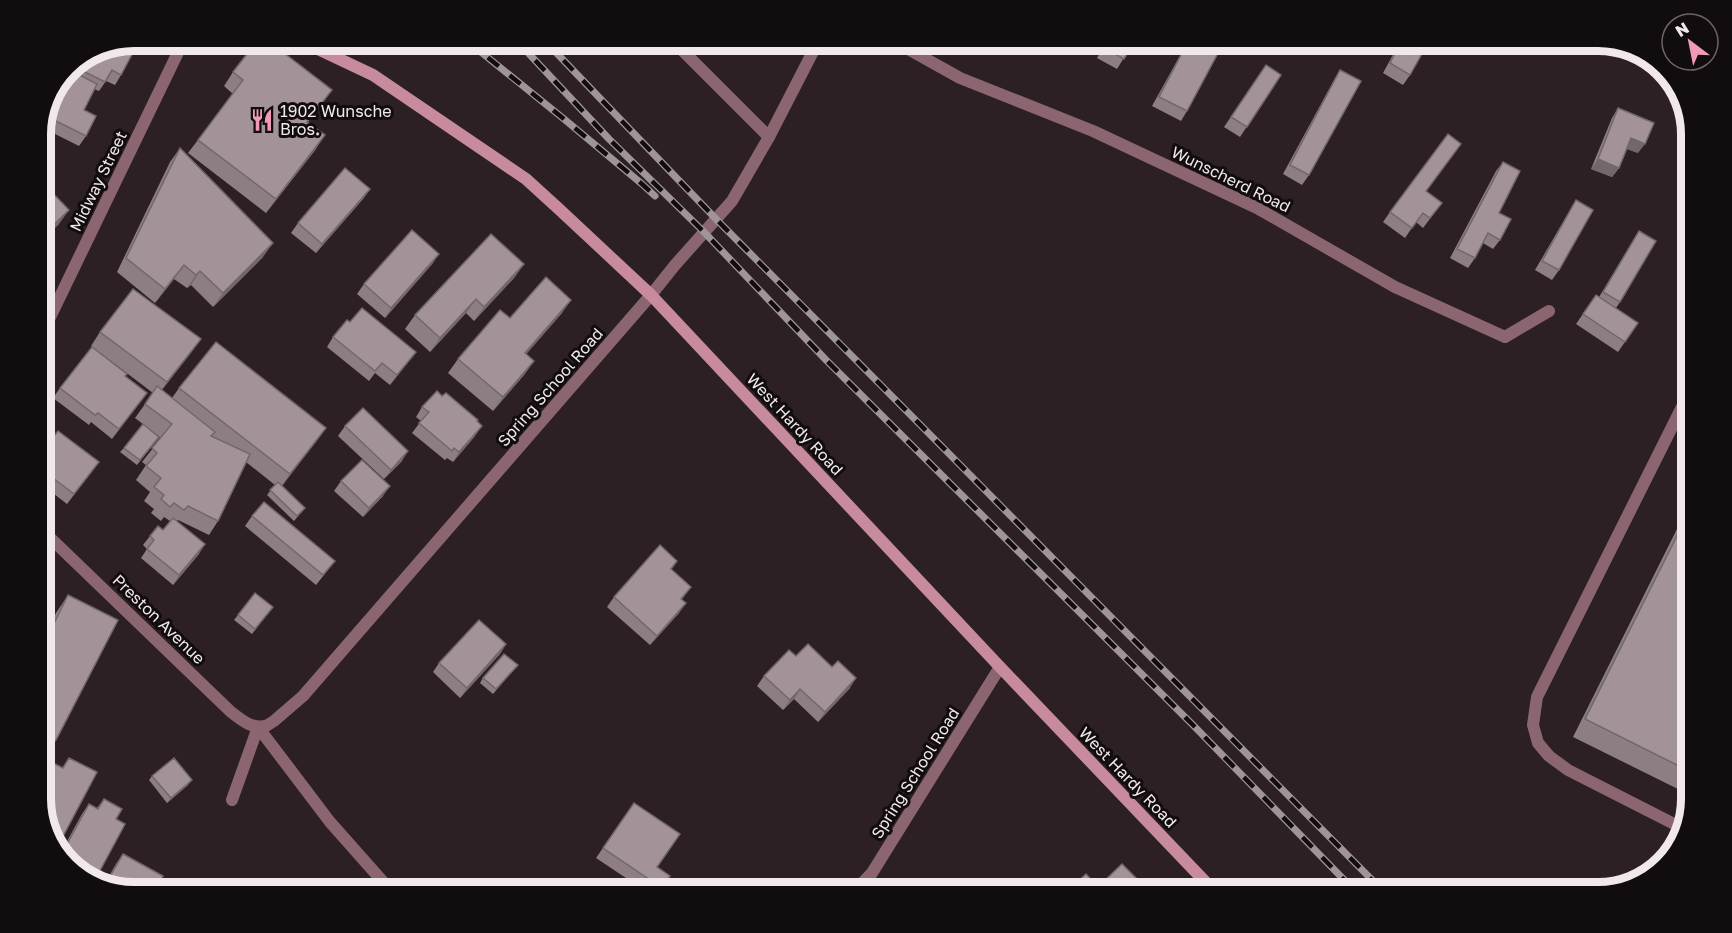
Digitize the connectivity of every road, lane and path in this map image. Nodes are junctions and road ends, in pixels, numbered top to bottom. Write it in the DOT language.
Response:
graph roads {
  1 [pos="179,51"];
  2 [pos="322,51"];
  3 [pos="683,51"];
  4 [pos="813,51"];
  5 [pos="912,51"];
  6 [pos="769,137"];
  7 [pos="651,294"];
  8 [pos="1549,311"];
  9 [pos="51,315"];
  10 [pos="1681,409"];
  11 [pos="51,539"];
  12 [pos="1000,667"];
  13 [pos="262,727"];
  14 [pos="232,800"];
  15 [pos="1676,826"];
  16 [pos="383,882"];
  17 [pos="863,882"];
  18 [pos="1205,882"];
  1 -- 9 [label="street, Midway Street"];
  2 -- 7 [label="main road, West Hardy Road"];
  3 -- 6 [label="street"];
  4 -- 6 [label="street, Spring School Road"];
  5 -- 8 [label="street, Wunscherd Road"];
  6 -- 7 [label="street, Spring School Road"];
  7 -- 12 [label="main road, West Hardy Road"];
  7 -- 13 [label="street, Spring School Road"];
  10 -- 15 [label="street"];
  11 -- 13 [label="street, Preston Avenue"];
  12 -- 17 [label="street, Spring School Road"];
  12 -- 18 [label="main road, West Hardy Road"];
  13 -- 14 [label="street"];
  13 -- 16 [label="street, Preston Avenue"];
}
